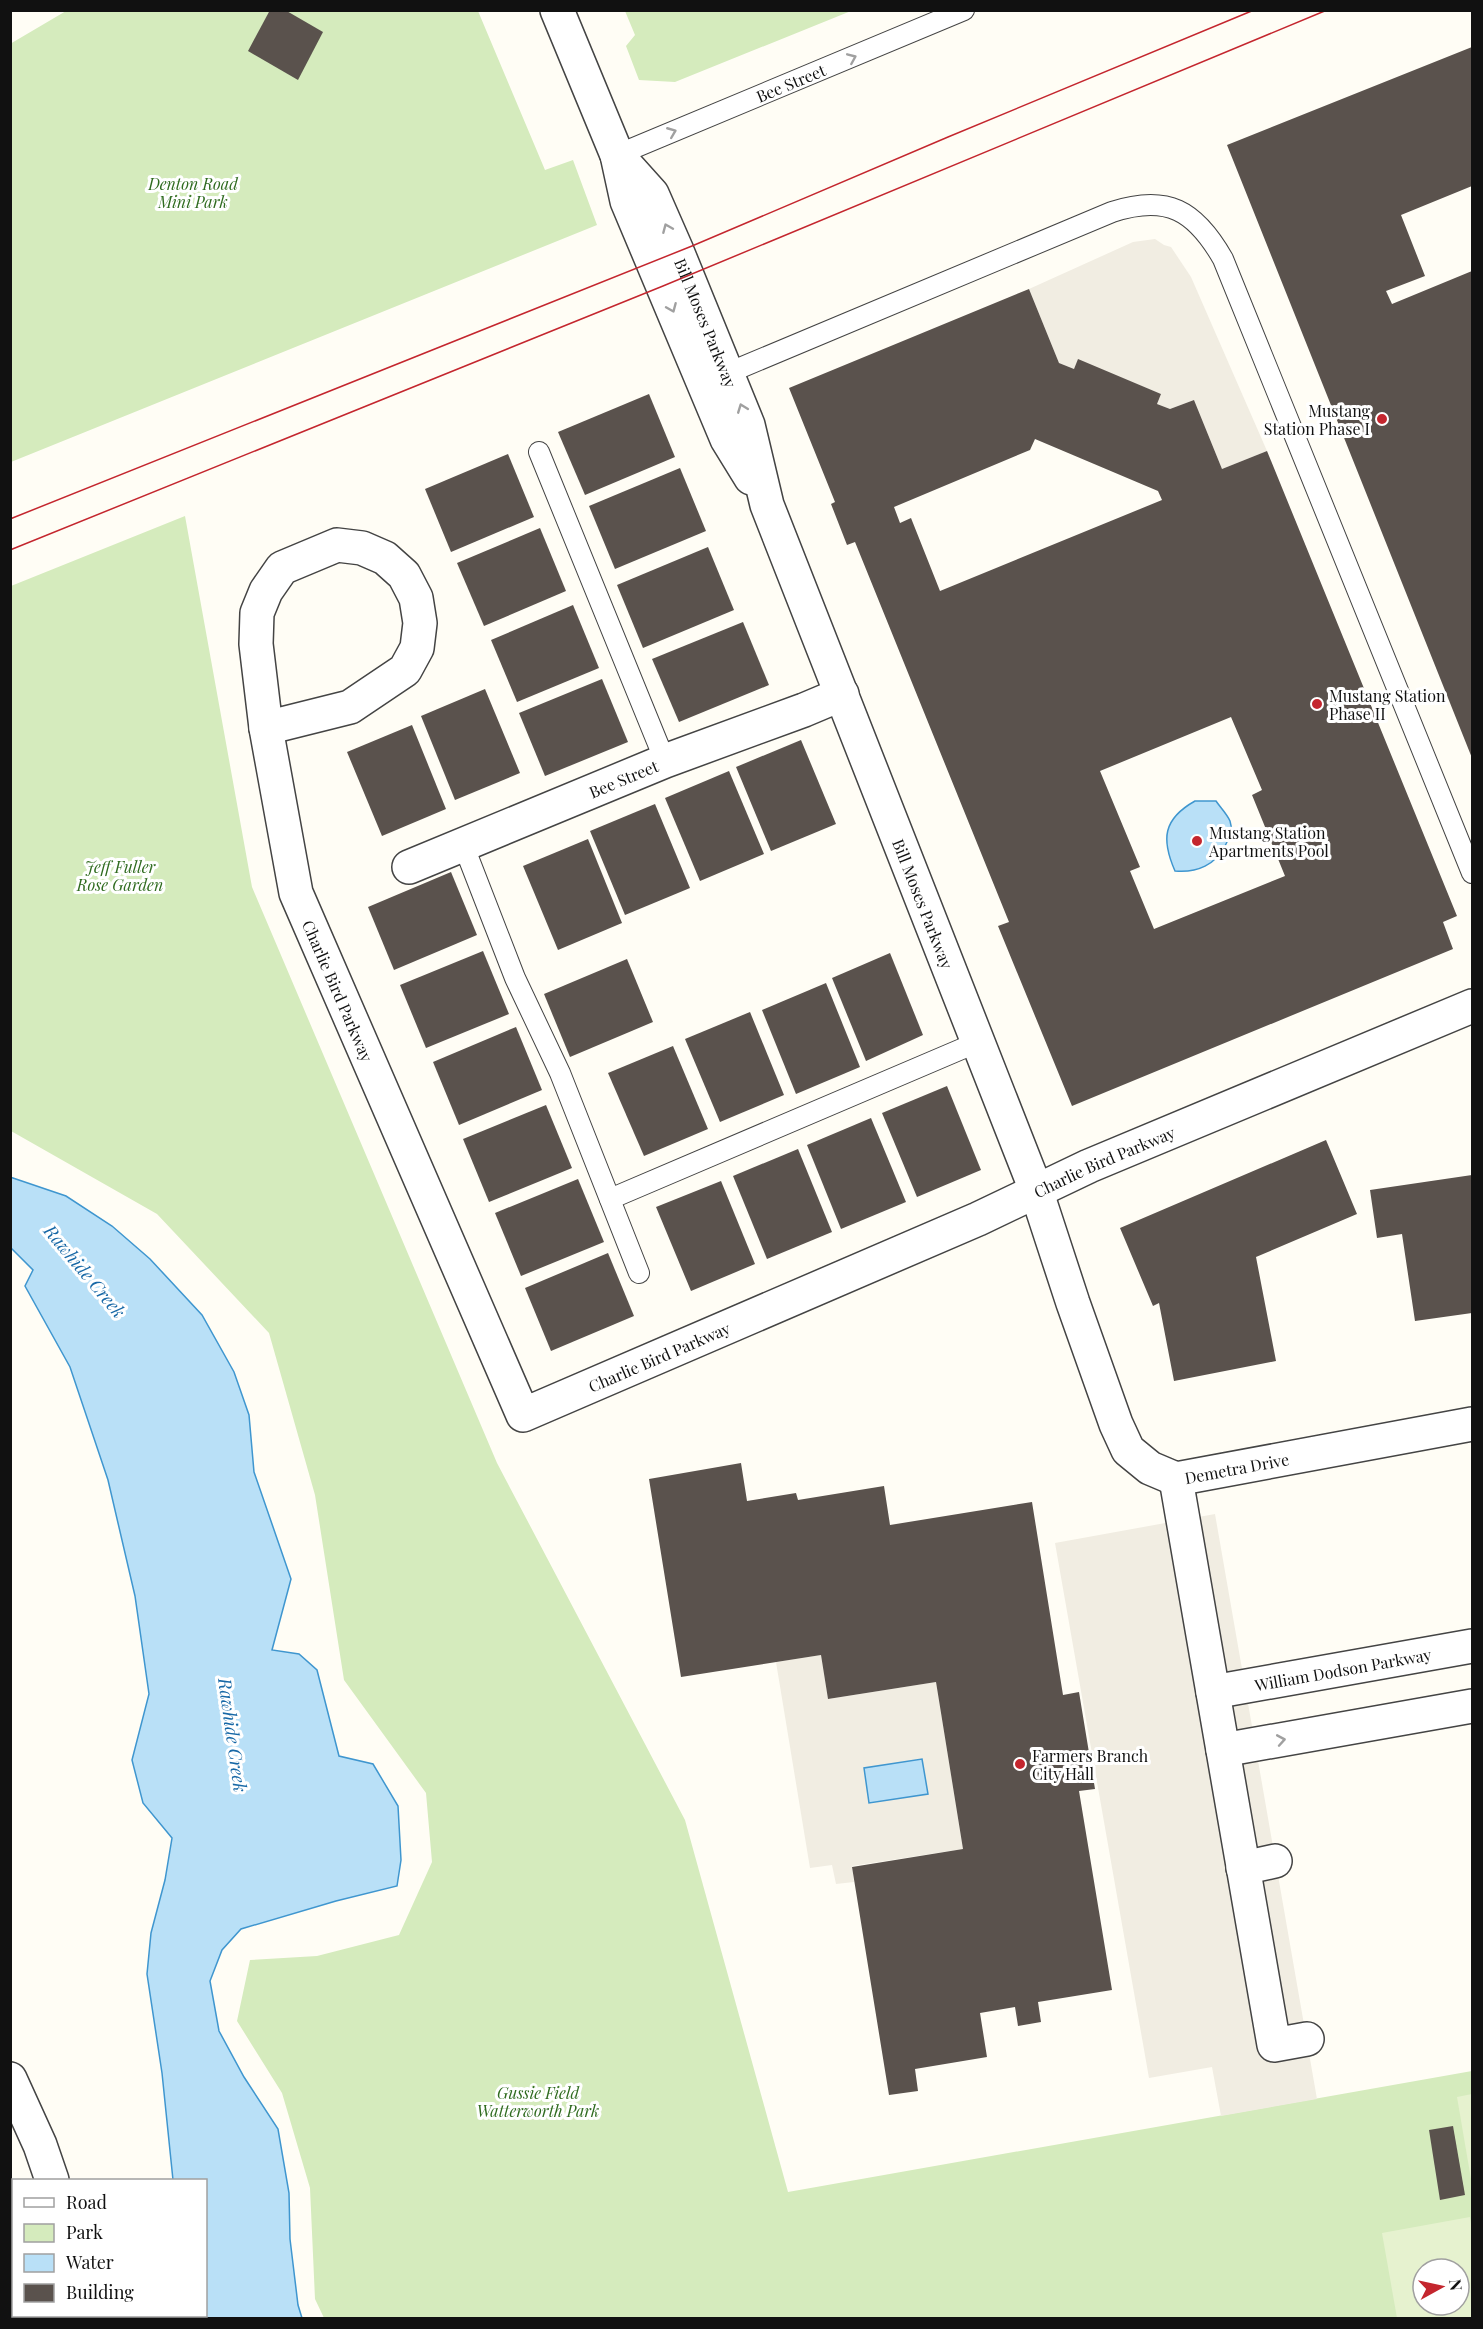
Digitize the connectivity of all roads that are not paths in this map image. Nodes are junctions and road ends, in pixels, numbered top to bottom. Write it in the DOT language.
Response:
graph roads {
  1 [pos="557,10"];
  2 [pos="964,10"];
  3 [pos="617,155"];
  4 [pos="728,373"];
  5 [pos="539,452"];
  6 [pos="767,506"];
  7 [pos="842,694"];
  8 [pos="266,728"];
  9 [pos="665,761"];
  10 [pos="463,844"];
  11 [pos="409,867"];
  12 [pos="1473,873"];
  13 [pos="1473,1006"];
  14 [pos="978,1042"];
  15 [pos="1036,1190"];
  16 [pos="610,1199"];
  17 [pos="639,1273"];
  18 [pos="1073,1303"];
  19 [pos="1473,1424"];
  20 [pos="1176,1479"];
  21 [pos="1473,1646"];
  22 [pos="1213,1692"];
  23 [pos="1473,1706"];
  24 [pos="1223,1750"];
  25 [pos="1275,1862"];
  26 [pos="1243,1868"];
  27 [pos="1306,2039"];
  28 [pos="10,2079"];
  29 [pos="51,2179"];
  1 -- 3 [label="street, Bill Moses Parkway"];
  3 -- 2 [label="lane, Bee Street, one-way"];
  4 -- 3 [label="street, Bill Moses Parkway, one-way"];
  3 -- 6 [label="street, Bill Moses Parkway, one-way"];
  6 -- 4 [label="street, Bill Moses Parkway, one-way"];
  4 -- 12 [label="lane"];
  5 -- 9 [label="lane"];
  6 -- 7 [label="street, Bill Moses Parkway"];
  7 -- 9 [label="street, Bee Street"];
  7 -- 14 [label="street, Bill Moses Parkway"];
  8 -- 8 [label="street"];
  8 -- 15 [label="street, Charlie Bird Parkway"];
  9 -- 10 [label="street, Bee Street"];
  10 -- 11 [label="street, Bee Street"];
  10 -- 16 [label="lane"];
  13 -- 15 [label="street, Charlie Bird Parkway"];
  14 -- 15 [label="street, Bill Moses Parkway"];
  14 -- 16 [label="lane"];
  15 -- 18 [label="street, Bill Moses Parkway"];
  16 -- 17 [label="lane"];
  18 -- 20 [label="street, Demetra Drive"];
  19 -- 20 [label="street, Demetra Drive"];
  20 -- 22 [label="street"];
  21 -- 22 [label="street, William Dodson Parkway"];
  22 -- 24 [label="street"];
  24 -- 23 [label="street, one-way"];
  24 -- 26 [label="street"];
  25 -- 26 [label="street"];
  26 -- 27 [label="street"];
  28 -- 29 [label="street"];
}
